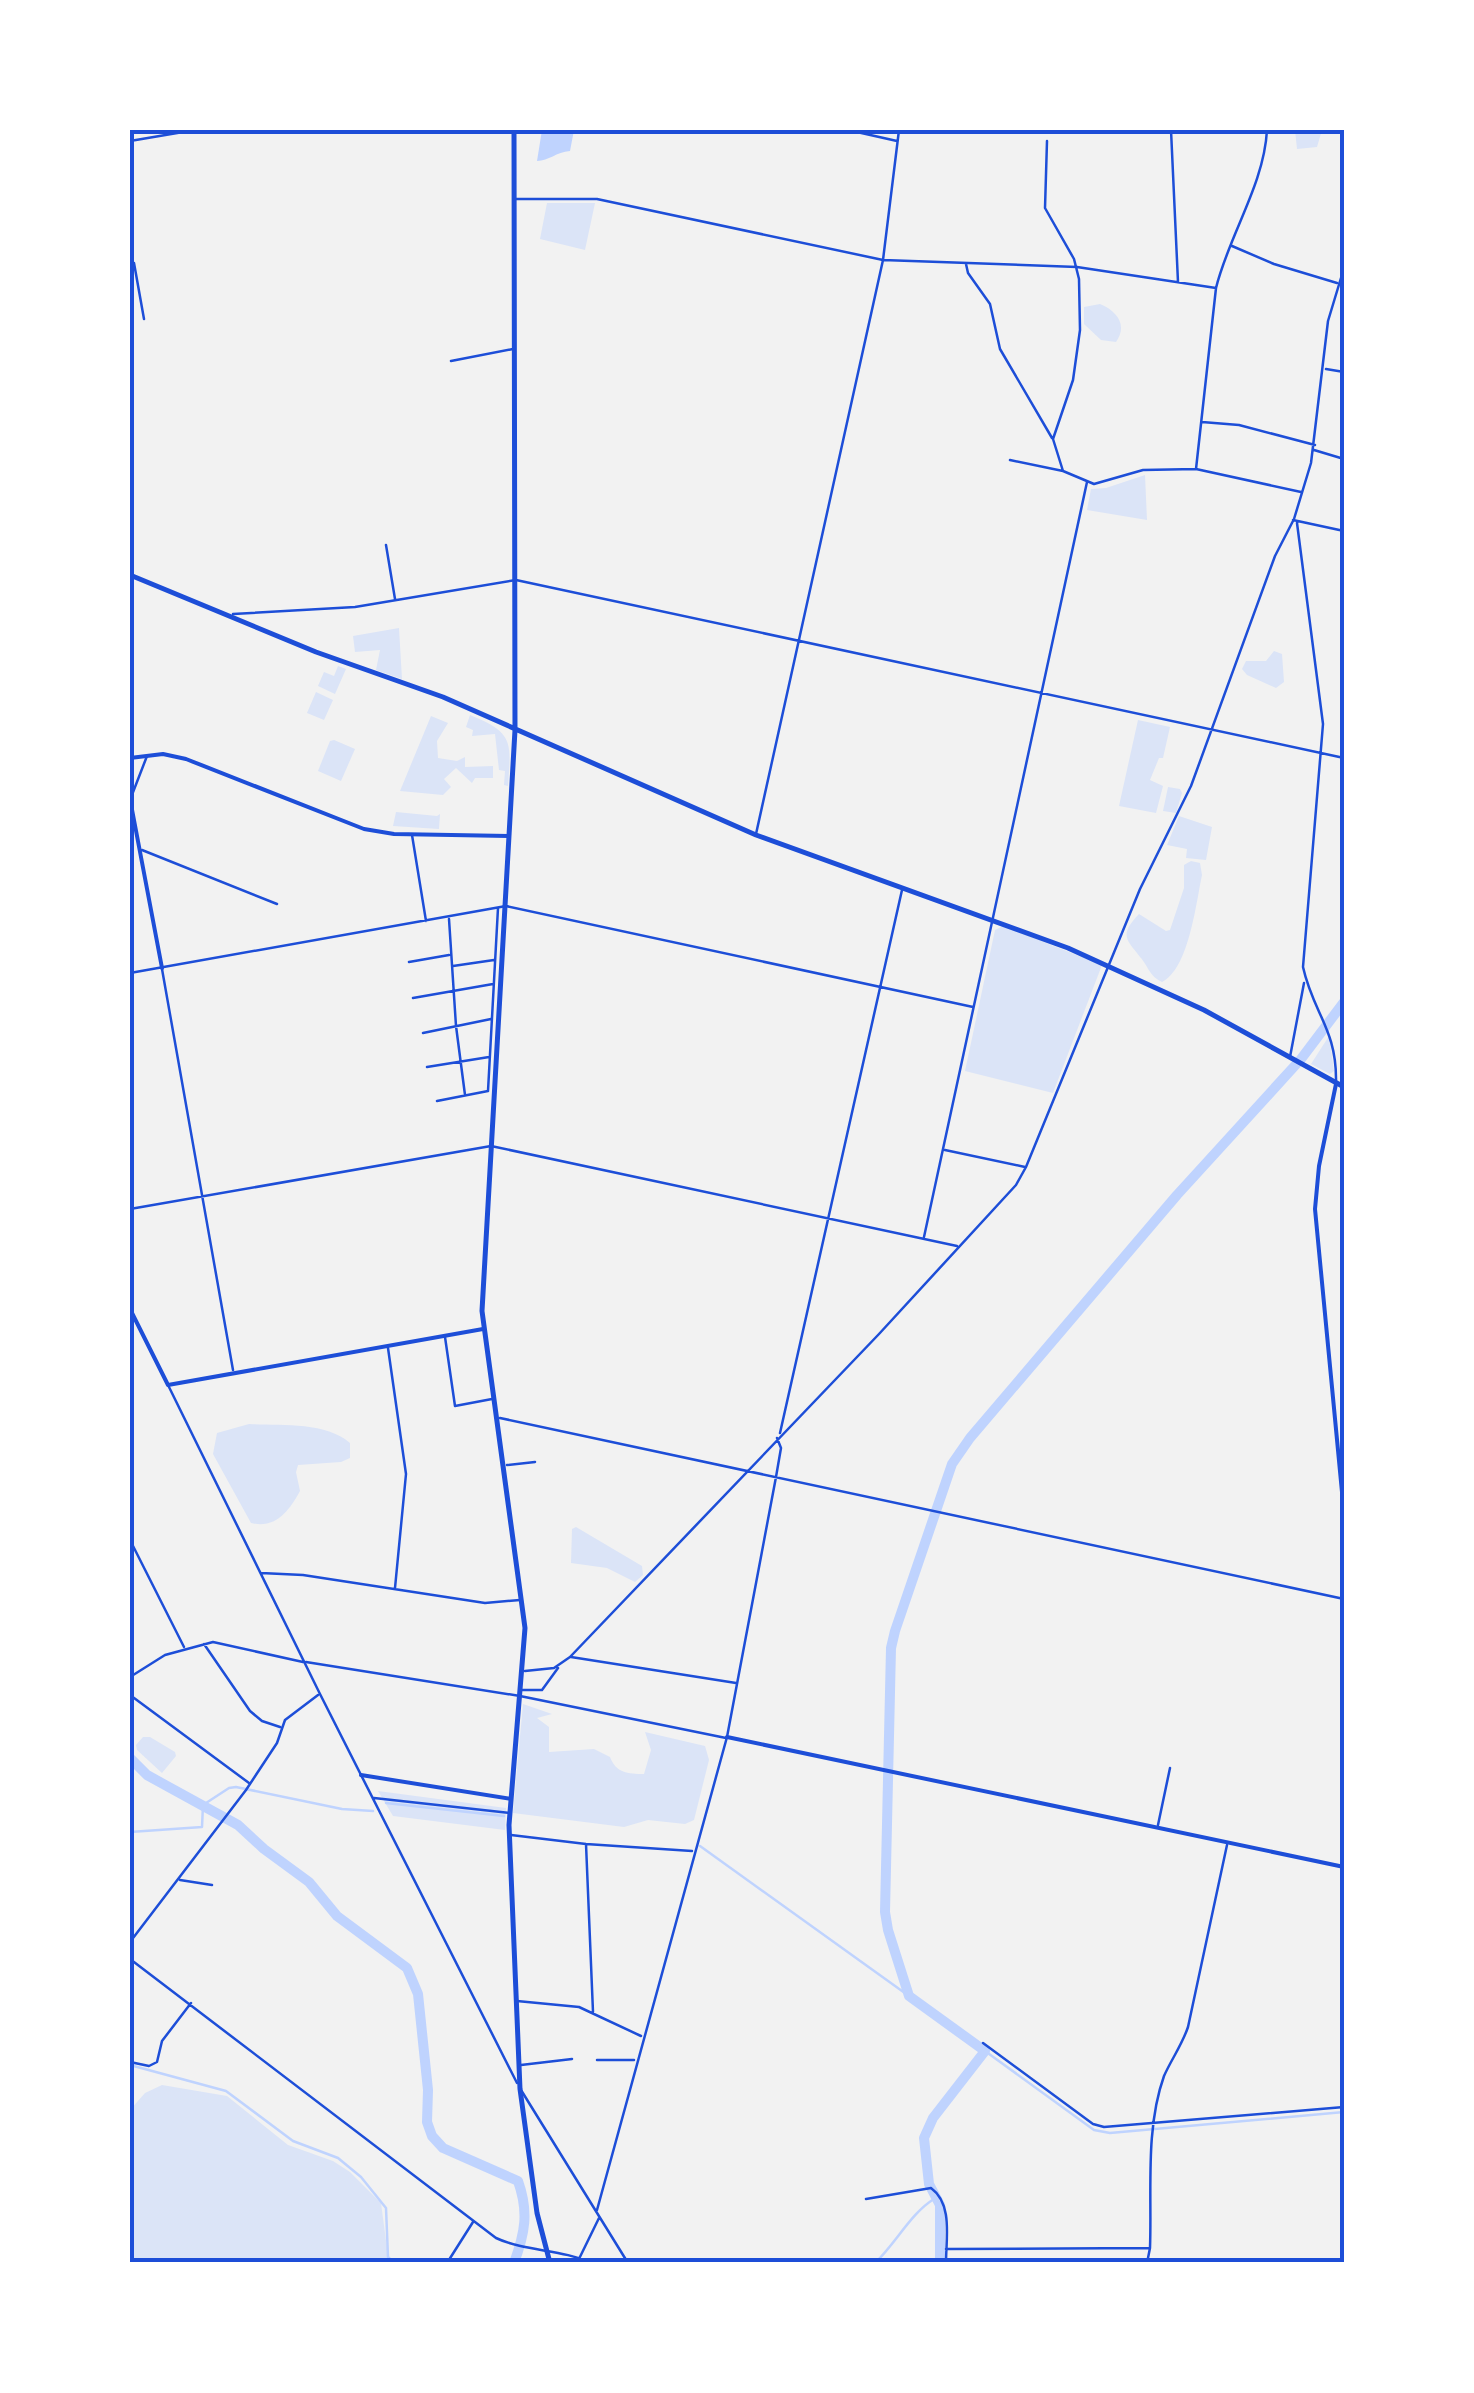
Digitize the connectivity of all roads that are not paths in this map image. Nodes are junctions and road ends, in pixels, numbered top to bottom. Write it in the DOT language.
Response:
graph roads {
  1 [pos="195,130"];
  2 [pos="514,130"];
  3 [pos="848,130"];
  4 [pos="899,130"];
  5 [pos="1171,130"];
  6 [pos="1267,130"];
  7 [pos="899,141"];
  8 [pos="1047,141"];
  9 [pos="130,142"];
  10 [pos="514,198"];
  11 [pos="1230,245"];
  12 [pos="882,260"];
  13 [pos="134,263"];
  14 [pos="966,263"];
  15 [pos="1076,267"];
  16 [pos="1344,268"];
  17 [pos="1178,284"];
  18 [pos="1338,284"];
  19 [pos="1216,288"];
  20 [pos="144,319"];
  21 [pos="514,349"];
  22 [pos="451,361"];
  23 [pos="1323,369"];
  24 [pos="1344,372"];
  25 [pos="1200,422"];
  26 [pos="1053,439"];
  27 [pos="1314,448"];
  28 [pos="1010,460"];
  29 [pos="1344,460"];
  30 [pos="1196,469"];
  31 [pos="1062,471"];
  32 [pos="1087,482"];
  33 [pos="1302,492"];
  34 [pos="1295,522"];
  35 [pos="1344,531"];
  36 [pos="386,545"];
  37 [pos="130,575"];
  38 [pos="516,580"];
  39 [pos="395,600"];
  40 [pos="226,615"];
  41 [pos="798,643"];
  42 [pos="1041,695"];
  43 [pos="515,730"];
  44 [pos="1212,730"];
  45 [pos="1322,754"];
  46 [pos="148,755"];
  47 [pos="130,758"];
  48 [pos="1344,758"];
  49 [pos="130,799"];
  50 [pos="412,834"];
  51 [pos="756,835"];
  52 [pos="510,836"];
  53 [pos="140,849"];
  54 [pos="902,886"];
  55 [pos="277,904"];
  56 [pos="502,907"];
  57 [pos="449,917"];
  58 [pos="992,918"];
  59 [pos="426,921"];
  60 [pos="451,954"];
  61 [pos="496,960"];
  62 [pos="409,962"];
  63 [pos="452,966"];
  64 [pos="1108,966"];
  65 [pos="162,968"];
  66 [pos="130,974"];
  67 [pos="1306,980"];
  68 [pos="494,984"];
  69 [pos="879,987"];
  70 [pos="453,992"];
  71 [pos="414,998"];
  72 [pos="973,1007"];
  73 [pos="492,1019"];
  74 [pos="456,1026"];
  75 [pos="423,1033"];
  76 [pos="490,1057"];
  77 [pos="1290,1059"];
  78 [pos="461,1062"];
  79 [pos="427,1067"];
  80 [pos="1336,1084"];
  81 [pos="1344,1087"];
  82 [pos="491,1090"];
  83 [pos="466,1095"];
  84 [pos="437,1101"];
  85 [pos="491,1146"];
  86 [pos="943,1150"];
  87 [pos="1026,1166"];
  88 [pos="202,1197"];
  89 [pos="130,1209"];
  90 [pos="829,1219"];
  91 [pos="924,1238"];
  92 [pos="959,1247"];
  93 [pos="130,1309"];
  94 [pos="483,1328"];
  95 [pos="445,1336"];
  96 [pos="388,1346"];
  97 [pos="234,1373"];
  98 [pos="168,1385"];
  99 [pos="494,1398"];
  100 [pos="496,1418"];
  101 [pos="778,1437"];
  102 [pos="535,1462"];
  103 [pos="503,1466"];
  104 [pos="746,1470"];
  105 [pos="776,1477"];
  106 [pos="1344,1514"];
  107 [pos="130,1540"];
  108 [pos="261,1573"];
  109 [pos="394,1589"];
  110 [pos="1344,1599"];
  111 [pos="522,1600"];
  112 [pos="204,1644"];
  113 [pos="185,1648"];
  114 [pos="570,1656"];
  115 [pos="305,1662"];
  116 [pos="562,1663"];
  117 [pos="522,1672"];
  118 [pos="130,1677"];
  119 [pos="738,1684"];
  120 [pos="520,1693"];
  121 [pos="130,1694"];
  122 [pos="320,1694"];
  123 [pos="281,1728"];
  124 [pos="727,1738"];
  125 [pos="1170,1768"];
  126 [pos="361,1776"];
  127 [pos="250,1784"];
  128 [pos="372,1798"];
  129 [pos="511,1798"];
  130 [pos="510,1812"];
  131 [pos="1158,1828"];
  132 [pos="510,1835"];
  133 [pos="1228,1843"];
  134 [pos="586,1844"];
  135 [pos="694,1851"];
  136 [pos="1344,1868"];
  137 [pos="178,1880"];
  138 [pos="212,1885"];
  139 [pos="130,1942"];
  140 [pos="130,1959"];
  141 [pos="517,2001"];
  142 [pos="191,2004"];
  143 [pos="594,2012"];
  144 [pos="642,2037"];
  145 [pos="983,2044"];
  146 [pos="572,2059"];
  147 [pos="597,2060"];
  148 [pos="636,2060"];
  149 [pos="130,2062"];
  150 [pos="520,2065"];
  151 [pos="520,2088"];
  152 [pos="1344,2108"];
  153 [pos="1154,2124"];
  154 [pos="866,2199"];
  155 [pos="598,2214"];
  156 [pos="474,2221"];
  157 [pos="1150,2248"];
  158 [pos="946,2249"];
  159 [pos="544,2251"];
  160 [pos="580,2258"];
  161 [pos="447,2263"];
  162 [pos="550,2263"];
  163 [pos="577,2263"];
  164 [pos="591,2263"];
  165 [pos="628,2263"];
  166 [pos="946,2263"];
  167 [pos="1147,2263"];
  1 -- 9 [label="street"];
  2 -- 10 [label="main road"];
  3 -- 7 [label="street"];
  4 -- 7 [label="street"];
  5 -- 17 [label="street"];
  6 -- 11 [label="street"];
  7 -- 12 [label="street"];
  8 -- 15 [label="street"];
  10 -- 12 [label="street"];
  10 -- 21 [label="main road"];
  11 -- 18 [label="street"];
  11 -- 19 [label="street"];
  12 -- 14 [label="street"];
  12 -- 41 [label="street"];
  13 -- 20 [label="street"];
  14 -- 15 [label="street"];
  14 -- 26 [label="street"];
  15 -- 17 [label="street"];
  15 -- 26 [label="street"];
  16 -- 18 [label="street"];
  17 -- 19 [label="street"];
  18 -- 23 [label="street"];
  19 -- 25 [label="street"];
  21 -- 22 [label="street"];
  21 -- 38 [label="main road"];
  23 -- 24 [label="street"];
  23 -- 27 [label="street"];
  25 -- 27 [label="street"];
  25 -- 30 [label="street"];
  26 -- 31 [label="street"];
  27 -- 29 [label="street"];
  27 -- 33 [label="street"];
  28 -- 31 [label="street"];
  30 -- 32 [label="street"];
  30 -- 33 [label="street"];
  31 -- 32 [label="street"];
  32 -- 42 [label="street"];
  33 -- 34 [label="street"];
  34 -- 35 [label="street"];
  34 -- 44 [label="street"];
  34 -- 45 [label="street"];
  36 -- 39 [label="street"];
  37 -- 40 [label="main road"];
  38 -- 39 [label="street"];
  38 -- 41 [label="street"];
  38 -- 43 [label="main road"];
  39 -- 40 [label="street"];
  40 -- 43 [label="main road"];
  41 -- 42 [label="street"];
  41 -- 51 [label="street"];
  42 -- 44 [label="street"];
  42 -- 58 [label="street"];
  43 -- 51 [label="main road"];
  43 -- 52 [label="main road"];
  44 -- 45 [label="street"];
  44 -- 64 [label="street"];
  45 -- 48 [label="street"];
  45 -- 67 [label="street"];
  46 -- 47 [label="street"];
  46 -- 49 [label="street"];
  46 -- 50 [label="street"];
  49 -- 53 [label="street"];
  50 -- 52 [label="street"];
  50 -- 59 [label="street"];
  51 -- 54 [label="main road"];
  52 -- 56 [label="main road"];
  53 -- 55 [label="street"];
  53 -- 65 [label="street"];
  54 -- 58 [label="main road"];
  54 -- 69 [label="street"];
  56 -- 57 [label="street"];
  56 -- 61 [label="street"];
  56 -- 69 [label="street"];
  56 -- 82 [label="main road"];
  57 -- 59 [label="street"];
  57 -- 60 [label="street"];
  58 -- 64 [label="main road"];
  58 -- 72 [label="street"];
  59 -- 65 [label="street"];
  60 -- 62 [label="street"];
  60 -- 63 [label="street"];
  61 -- 63 [label="street"];
  61 -- 68 [label="street"];
  63 -- 70 [label="street"];
  64 -- 77 [label="main road"];
  64 -- 87 [label="street"];
  65 -- 66 [label="street"];
  65 -- 88 [label="street"];
  67 -- 77 [label="street"];
  67 -- 80 [label="street"];
  68 -- 70 [label="street"];
  68 -- 73 [label="street"];
  69 -- 72 [label="street"];
  69 -- 90 [label="street"];
  70 -- 71 [label="street"];
  70 -- 74 [label="street"];
  72 -- 86 [label="street"];
  73 -- 74 [label="street"];
  73 -- 76 [label="street"];
  74 -- 75 [label="street"];
  74 -- 78 [label="street"];
  76 -- 78 [label="street"];
  76 -- 82 [label="street"];
  77 -- 80 [label="main road"];
  78 -- 79 [label="street"];
  78 -- 83 [label="street"];
  80 -- 81 [label="main road"];
  80 -- 106 [label="street"];
  82 -- 83 [label="street"];
  82 -- 85 [label="main road"];
  83 -- 84 [label="street"];
  85 -- 88 [label="street"];
  85 -- 90 [label="street"];
  85 -- 94 [label="main road"];
  86 -- 87 [label="street"];
  86 -- 91 [label="street"];
  87 -- 92 [label="street"];
  88 -- 89 [label="street"];
  88 -- 97 [label="street"];
  90 -- 91 [label="street"];
  90 -- 101 [label="street"];
  91 -- 92 [label="street"];
  92 -- 101 [label="street"];
  93 -- 98 [label="street"];
  94 -- 95 [label="street"];
  94 -- 99 [label="main road"];
  95 -- 96 [label="street"];
  95 -- 99 [label="street"];
  96 -- 97 [label="street"];
  96 -- 109 [label="street"];
  97 -- 98 [label="street"];
  98 -- 108 [label="street"];
  99 -- 100 [label="main road"];
  100 -- 103 [label="main road"];
  100 -- 104 [label="street"];
  101 -- 104 [label="street"];
  101 -- 105 [label="street"];
  102 -- 103 [label="street"];
  103 -- 111 [label="main road"];
  104 -- 105 [label="street"];
  104 -- 114 [label="street"];
  105 -- 110 [label="street"];
  105 -- 119 [label="street"];
  107 -- 113 [label="street"];
  108 -- 109 [label="street"];
  108 -- 115 [label="street"];
  109 -- 111 [label="street"];
  111 -- 117 [label="main road"];
  112 -- 113 [label="street"];
  112 -- 115 [label="street"];
  112 -- 123 [label="street"];
  113 -- 118 [label="street"];
  114 -- 116 [label="street"];
  114 -- 119 [label="street"];
  115 -- 120 [label="street"];
  115 -- 122 [label="street"];
  116 -- 117 [label="street"];
  116 -- 120 [label="street"];
  117 -- 120 [label="main road"];
  119 -- 124 [label="street"];
  120 -- 124 [label="street"];
  120 -- 129 [label="main road"];
  121 -- 127 [label="street"];
  122 -- 123 [label="street"];
  122 -- 126 [label="street"];
  123 -- 127 [label="street"];
  124 -- 131 [label="street"];
  124 -- 135 [label="street"];
  125 -- 131 [label="street"];
  126 -- 128 [label="street"];
  126 -- 129 [label="street"];
  127 -- 137 [label="street"];
  128 -- 130 [label="street"];
  128 -- 151 [label="street"];
  129 -- 130 [label="main road"];
  130 -- 132 [label="main road"];
  131 -- 133 [label="street"];
  132 -- 134 [label="street"];
  132 -- 141 [label="main road"];
  133 -- 136 [label="street"];
  133 -- 153 [label="street"];
  134 -- 135 [label="street"];
  134 -- 143 [label="street"];
  135 -- 144 [label="street"];
  137 -- 138 [label="street"];
  137 -- 139 [label="street"];
  140 -- 142 [label="street"];
  141 -- 143 [label="street"];
  141 -- 150 [label="main road"];
  142 -- 149 [label="street"];
  142 -- 156 [label="street"];
  143 -- 144 [label="street"];
  144 -- 148 [label="street"];
  145 -- 153 [label="street"];
  146 -- 150 [label="street"];
  147 -- 148 [label="street"];
  148 -- 155 [label="street"];
  150 -- 151 [label="main road"];
  151 -- 155 [label="street"];
  151 -- 159 [label="main road"];
  152 -- 153 [label="street"];
  153 -- 157 [label="street"];
  154 -- 158 [label="street"];
  155 -- 160 [label="street"];
  155 -- 165 [label="street"];
  156 -- 159 [label="street"];
  156 -- 161 [label="street"];
  157 -- 158 [label="street"];
  157 -- 167 [label="street"];
  158 -- 166 [label="street"];
  159 -- 160 [label="street"];
  159 -- 162 [label="main road"];
  160 -- 163 [label="street"];
  160 -- 164 [label="street"];
}
